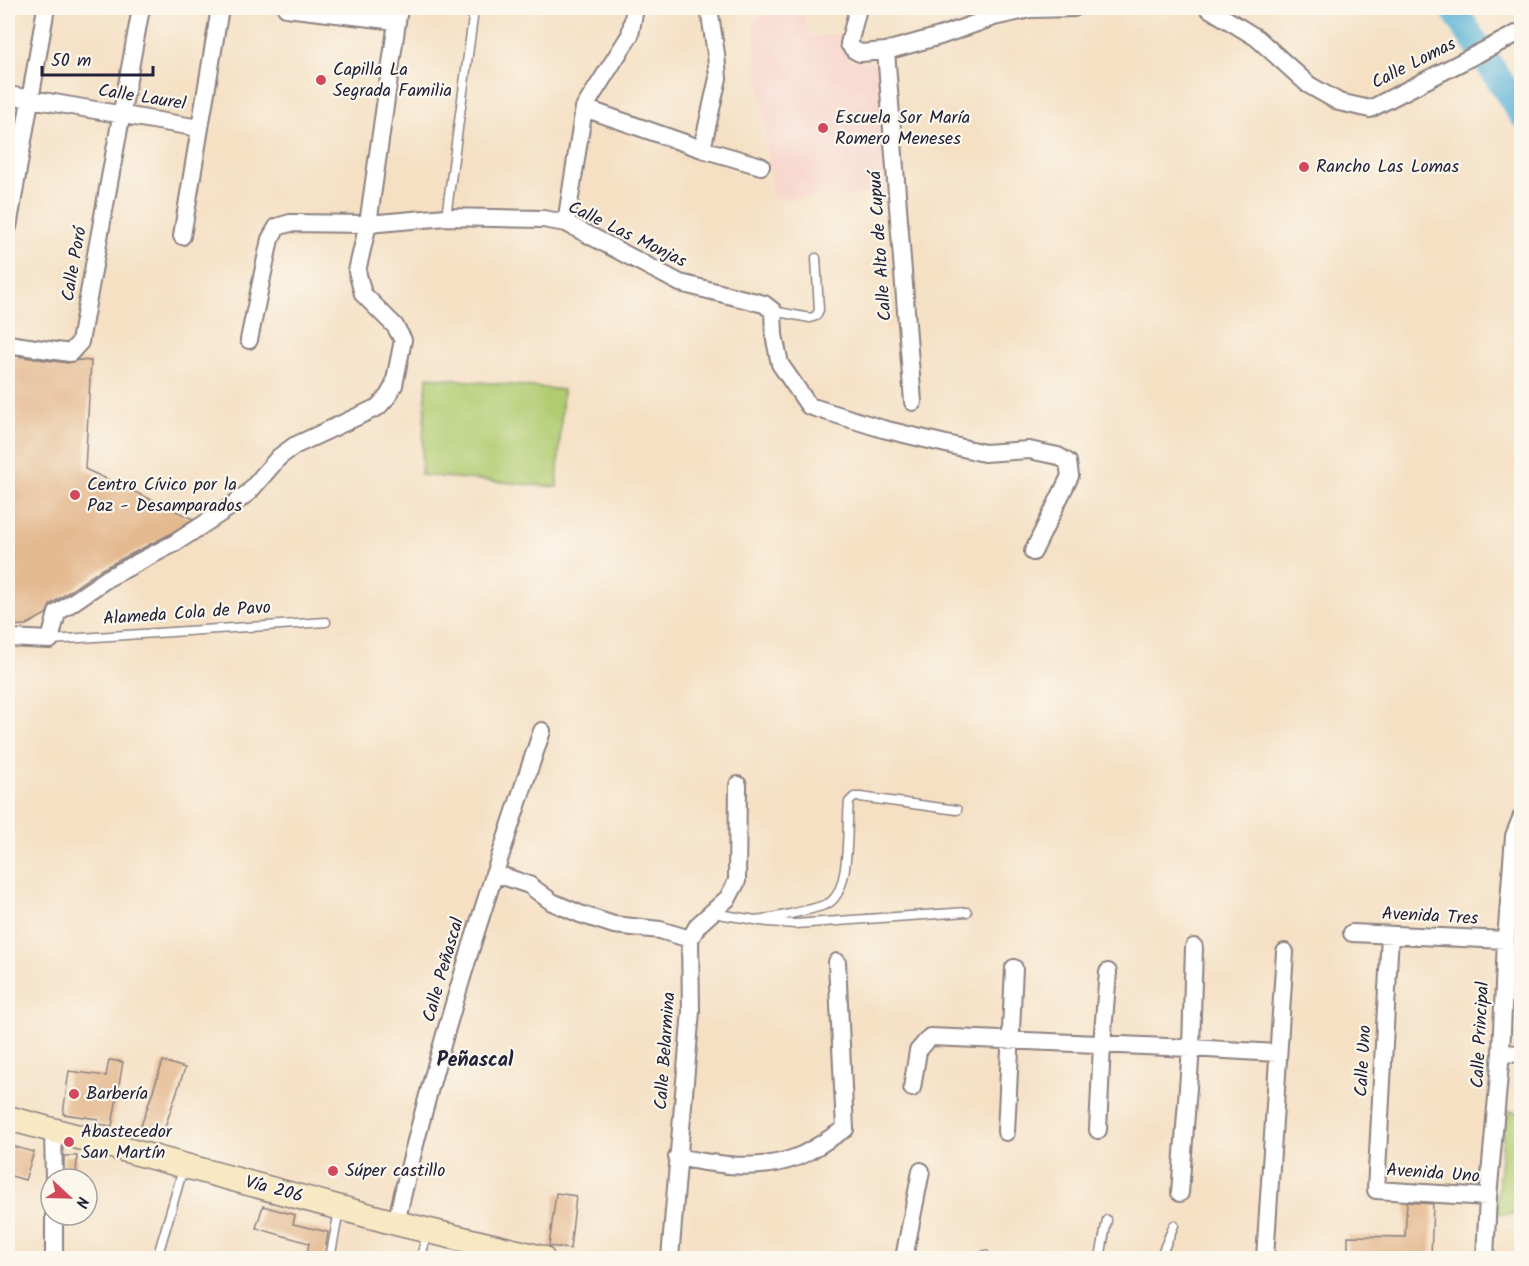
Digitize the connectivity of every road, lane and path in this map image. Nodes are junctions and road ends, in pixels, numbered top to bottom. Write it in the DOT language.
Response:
graph roads {
  1 [pos="46,8"];
  2 [pos="141,8"];
  3 [pos="220,8"];
  4 [pos="286,8"];
  5 [pos="635,8"];
  6 [pos="709,8"];
  7 [pos="858,8"];
  8 [pos="1074,8"];
  9 [pos="1208,8"];
  10 [pos="398,14"];
  11 [pos="473,18"];
  12 [pos="1515,34"];
  13 [pos="886,51"];
  14 [pos="8,95"];
  15 [pos="30,99"];
  16 [pos="584,108"];
  17 [pos="122,115"];
  18 [pos="199,128"];
  19 [pos="702,149"];
  20 [pos="761,166"];
  21 [pos="446,217"];
  22 [pos="566,223"];
  23 [pos="368,224"];
  24 [pos="8,227"];
  25 [pos="182,236"];
  26 [pos="816,258"];
  27 [pos="773,311"];
  28 [pos="249,340"];
  29 [pos="8,344"];
  30 [pos="913,402"];
  31 [pos="1033,552"];
  32 [pos="326,622"];
  33 [pos="8,638"];
  34 [pos="50,639"];
  35 [pos="542,731"];
  36 [pos="738,785"];
  37 [pos="957,810"];
  38 [pos="1521,816"];
  39 [pos="494,873"];
  40 [pos="967,912"];
  41 [pos="712,913"];
  42 [pos="759,921"];
  43 [pos="1352,933"];
  44 [pos="1390,935"];
  45 [pos="690,939"];
  46 [pos="1506,940"];
  47 [pos="1194,946"];
  48 [pos="1285,952"];
  49 [pos="837,962"];
  50 [pos="1014,968"];
  51 [pos="1108,972"];
  52 [pos="1010,1040"];
  53 [pos="1102,1044"];
  54 [pos="1191,1048"];
  55 [pos="1277,1053"];
  56 [pos="1501,1053"];
  57 [pos="1521,1054"];
  58 [pos="912,1088"];
  59 [pos="8,1118"];
  60 [pos="53,1130"];
  61 [pos="1098,1130"];
  62 [pos="1006,1132"];
  63 [pos="677,1157"];
  64 [pos="184,1165"];
  65 [pos="54,1167"];
  66 [pos="921,1171"];
  67 [pos="1376,1190"];
  68 [pos="1180,1193"];
  69 [pos="1488,1197"];
  70 [pos="340,1208"];
  71 [pos="1107,1220"];
  72 [pos="396,1223"];
  73 [pos="1174,1225"];
  74 [pos="54,1227"];
  75 [pos="427,1230"];
  76 [pos="472,1250"];
  77 [pos="54,1258"];
  78 [pos="157,1258"];
  79 [pos="330,1258"];
  80 [pos="421,1258"];
  81 [pos="542,1258"];
  82 [pos="670,1258"];
  83 [pos="904,1258"];
  84 [pos="1100,1258"];
  85 [pos="1160,1258"];
  86 [pos="1265,1258"];
  87 [pos="1485,1258"];
  1 -- 15 [label="street"];
  2 -- 17 [label="street"];
  3 -- 18 [label="street, Calle Laurel"];
  4 -- 10 [label="street"];
  5 -- 16 [label="street"];
  6 -- 19 [label="street"];
  7 -- 13 [label="street"];
  8 -- 13 [label="street"];
  9 -- 12 [label="street, Calle Lomas"];
  10 -- 23 [label="street"];
  11 -- 21 [label="lane"];
  13 -- 30 [label="street, Calle Alto de Cupuá"];
  14 -- 15 [label="street, Calle Laurel"];
  15 -- 17 [label="street, Calle Laurel"];
  15 -- 24 [label="street"];
  16 -- 19 [label="street"];
  16 -- 22 [label="street"];
  17 -- 18 [label="street, Calle Laurel"];
  17 -- 29 [label="street, Calle Poró"];
  18 -- 25 [label="street, Calle Laurel"];
  19 -- 20 [label="street"];
  21 -- 22 [label="street, Calle Las Monjas"];
  21 -- 23 [label="street, Calle Las Monjas"];
  22 -- 27 [label="street, Calle Las Monjas"];
  23 -- 28 [label="street, Calle Las Monjas"];
  23 -- 34 [label="street"];
  26 -- 27 [label="lane"];
  27 -- 31 [label="street"];
  32 -- 34 [label="lane, Alameda Cola de Pavo"];
  33 -- 34 [label="street"];
  35 -- 39 [label="street, Calle Peñascal"];
  36 -- 41 [label="street"];
  37 -- 42 [label="lane"];
  38 -- 46 [label="street, Calle Principal"];
  39 -- 45 [label="street"];
  39 -- 72 [label="street, Calle Peñascal"];
  40 -- 42 [label="lane"];
  41 -- 42 [label="lane"];
  41 -- 45 [label="street"];
  43 -- 44 [label="street, Avenida Tres"];
  44 -- 46 [label="street, Avenida Tres"];
  44 -- 67 [label="street, Calle Uno"];
  45 -- 63 [label="street, Calle Belarmina"];
  46 -- 56 [label="street, Calle Principal"];
  47 -- 54 [label="street"];
  48 -- 55 [label="street"];
  49 -- 63 [label="street"];
  50 -- 52 [label="street"];
  51 -- 53 [label="street"];
  52 -- 53 [label="street"];
  52 -- 58 [label="street"];
  52 -- 62 [label="street"];
  53 -- 54 [label="street"];
  53 -- 61 [label="street"];
  54 -- 55 [label="street"];
  54 -- 68 [label="street"];
  55 -- 86 [label="street"];
  56 -- 57 [label="street"];
  56 -- 69 [label="street, Calle Principal"];
  59 -- 60 [label="main road, Vía 206"];
  60 -- 64 [label="main road, Vía 206"];
  60 -- 65 [label="street"];
  63 -- 82 [label="street, Calle Belarmina"];
  64 -- 70 [label="main road, Vía 206"];
  64 -- 78 [label="lane"];
  66 -- 83 [label="street"];
  67 -- 69 [label="street, Avenida Uno"];
  69 -- 87 [label="street, Calle Principal"];
  70 -- 72 [label="main road, Vía 206"];
  70 -- 79 [label="lane"];
  71 -- 84 [label="lane"];
  72 -- 75 [label="main road, Vía 206"];
  73 -- 85 [label="lane"];
  74 -- 77 [label="street"];
  75 -- 76 [label="main road, Vía 206"];
  75 -- 80 [label="lane"];
  76 -- 81 [label="main road, Vía 206"];
}
